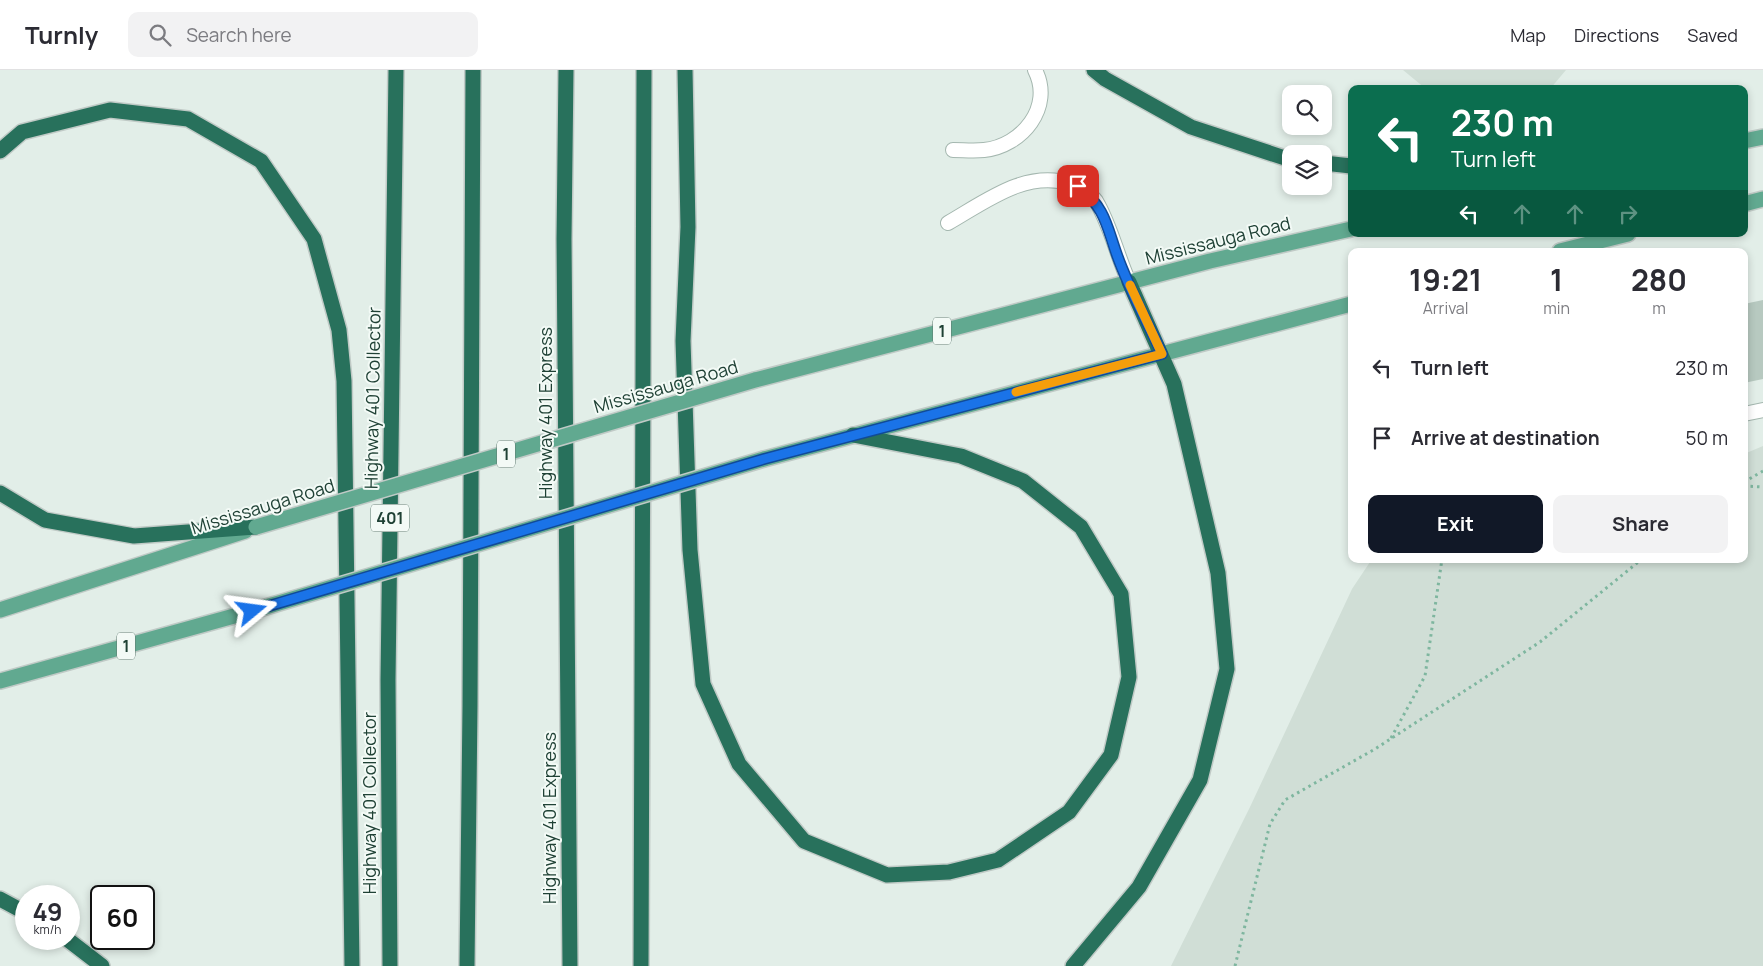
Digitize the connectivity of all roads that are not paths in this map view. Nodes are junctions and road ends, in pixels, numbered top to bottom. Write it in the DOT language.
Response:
graph roads {
  1 [pos="396,70"];
  2 [pos="473,70"];
  3 [pos="566,70"];
  4 [pos="644,70"];
  5 [pos="685,70"];
  6 [pos="1035,70"];
  7 [pos="1094,70"];
  8 [pos="1763,137"];
  9 [pos="1748,140"];
  10 [pos="953,150"];
  11 [pos="0,151"];
  12 [pos="1282,157"];
  13 [pos="1332,164"];
  14 [pos="1348,166"];
  15 [pos="1763,199"];
  16 [pos="1748,203"];
  17 [pos="948,223"];
  18 [pos="1348,230"];
  19 [pos="1616,237"];
  20 [pos="1572,248"];
  21 [pos="1129,282"];
  22 [pos="1348,305"];
  23 [pos="1162,354"];
  24 [pos="1763,410"];
  25 [pos="1748,413"];
  26 [pos="853,435"];
  27 [pos="0,493"];
  28 [pos="256,527"];
  29 [pos="0,610"];
  30 [pos="0,681"];
  31 [pos="0,899"];
  32 [pos="15,907"];
  33 [pos="80,949"];
  34 [pos="102,966"];
  35 [pos="352,966"];
  36 [pos="390,966"];
  37 [pos="467,966"];
  38 [pos="570,966"];
  39 [pos="641,966"];
  40 [pos="1073,966"];
  1 -- 36 [label="highway, Highway 401 Collector / 401"];
  2 -- 37 [label="highway"];
  3 -- 38 [label="highway, Highway 401 Express"];
  4 -- 39 [label="highway"];
  5 -- 26 [label="highway"];
  6 -- 10 [label="lane"];
  7 -- 12 [label="highway"];
  8 -- 9 [label="main road"];
  11 -- 35 [label="highway"];
  13 -- 14 [label="highway"];
  15 -- 16 [label="main road"];
  17 -- 21 [label="lane"];
  18 -- 21 [label="main road, Mississauga Road / 1"];
  19 -- 20 [label="main road"];
  21 -- 23 [label="highway"];
  21 -- 28 [label="main road, Mississauga Road / 1, bridge"];
  22 -- 23 [label="main road, 1"];
  23 -- 26 [label="main road, 1"];
  23 -- 40 [label="highway"];
  24 -- 25 [label="lane"];
  26 -- 30 [label="main road, 1, bridge"];
  27 -- 28 [label="highway"];
  28 -- 29 [label="main road, Mississauga Road / 1"];
  31 -- 32 [label="highway"];
  33 -- 34 [label="highway"];
}
